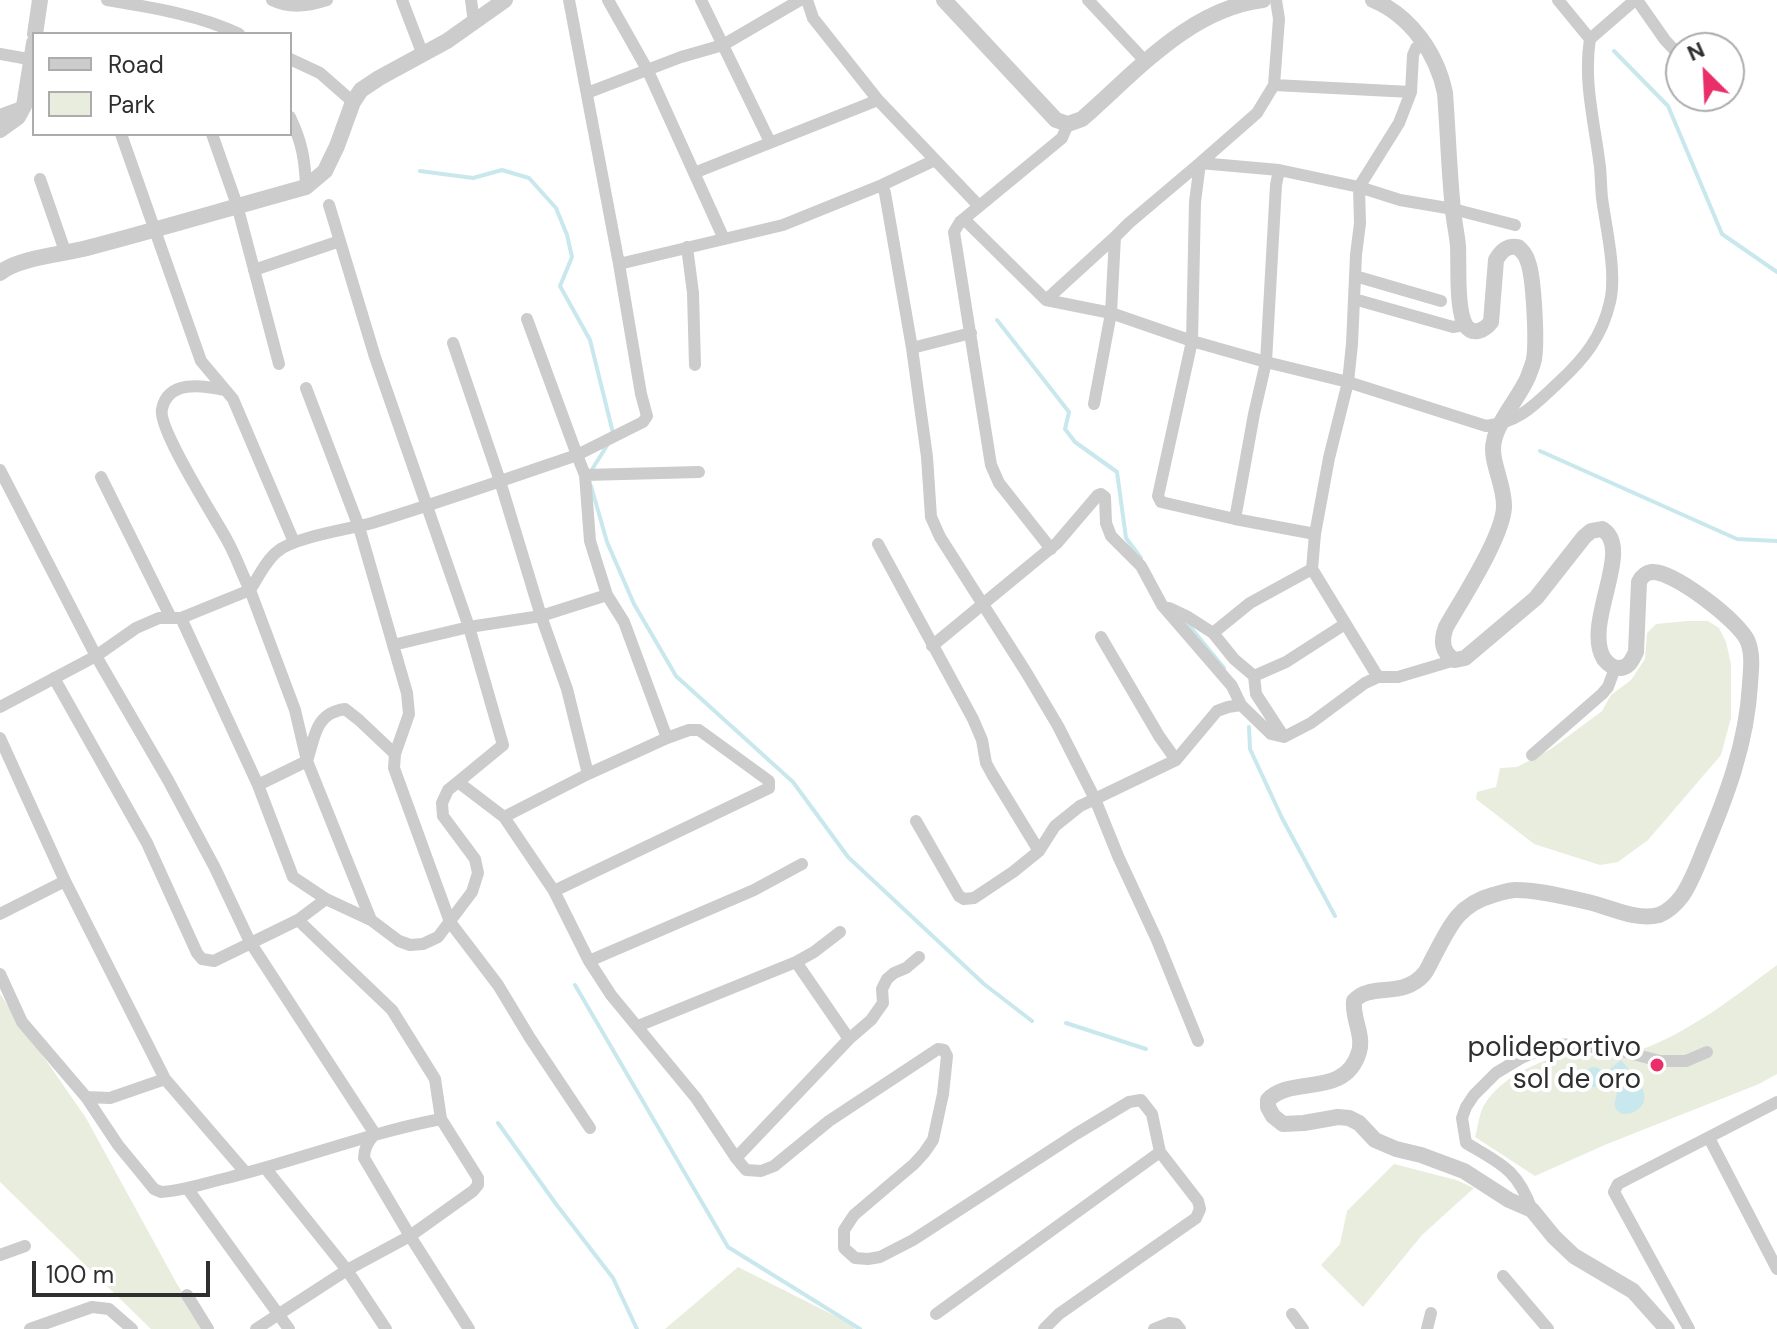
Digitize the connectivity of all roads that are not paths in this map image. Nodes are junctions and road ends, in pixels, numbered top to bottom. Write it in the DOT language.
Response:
graph roads {
  1 [pos="40,0"];
  2 [pos="107,0"];
  3 [pos="272,0"];
  4 [pos="327,0"];
  5 [pos="402,0"];
  6 [pos="471,0"];
  7 [pos="505,0"];
  8 [pos="569,0"];
  9 [pos="608,0"];
  10 [pos="701,0"];
  11 [pos="800,0"];
  12 [pos="807,0"];
  13 [pos="944,0"];
  14 [pos="1088,0"];
  15 [pos="1263,0"];
  16 [pos="1276,0"];
  17 [pos="1373,0"];
  18 [pos="1558,0"];
  19 [pos="1636,0"];
  20 [pos="1229,4"];
  21 [pos="474,23"];
  22 [pos="35,32"];
  23 [pos="235,32"];
  24 [pos="1590,39"];
  25 [pos="1665,40"];
  26 [pos="1425,44"];
  27 [pos="723,45"];
  28 [pos="0,54"];
  29 [pos="32,54"];
  30 [pos="423,55"];
  31 [pos="32,60"];
  32 [pos="292,60"];
  33 [pos="1146,62"];
  34 [pos="648,71"];
  35 [pos="1274,85"];
  36 [pos="1411,92"];
  37 [pos="587,93"];
  38 [pos="878,100"];
  39 [pos="353,102"];
  40 [pos="24,106"];
  41 [pos="0,115"];
  42 [pos="292,122"];
  43 [pos="1068,124"];
  44 [pos="0,130"];
  45 [pos="122,136"];
  46 [pos="213,136"];
  47 [pos="770,142"];
  48 [pos="935,160"];
  49 [pos="1200,163"];
  50 [pos="1279,170"];
  51 [pos="694,173"];
  52 [pos="40,179"];
  53 [pos="882,185"];
  54 [pos="306,187"];
  55 [pos="1359,187"];
  56 [pos="237,205"];
  57 [pos="329,205"];
  58 [pos="979,206"];
  59 [pos="1453,209"];
  60 [pos="964,219"];
  61 [pos="1515,225"];
  62 [pos="154,230"];
  63 [pos="1115,237"];
  64 [pos="724,239"];
  65 [pos="340,241"];
  66 [pos="687,247"];
  67 [pos="66,254"];
  68 [pos="619,264"];
  69 [pos="254,270"];
  70 [pos="0,273"];
  71 [pos="1355,276"];
  72 [pos="1354,299"];
  73 [pos="1046,300"];
  74 [pos="1441,301"];
  75 [pos="1111,313"];
  76 [pos="527,319"];
  77 [pos="1465,325"];
  78 [pos="971,333"];
  79 [pos="1192,341"];
  80 [pos="453,343"];
  81 [pos="912,348"];
  82 [pos="1266,362"];
  83 [pos="279,364"];
  84 [pos="695,365"];
  85 [pos="1348,382"];
  86 [pos="306,388"];
  87 [pos="224,390"];
  88 [pos="1094,404"];
  89 [pos="1501,425"];
  90 [pos="577,455"];
  91 [pos="0,470"];
  92 [pos="699,472"];
  93 [pos="585,475"];
  94 [pos="101,477"];
  95 [pos="500,481"];
  96 [pos="428,506"];
  97 [pos="1235,519"];
  98 [pos="359,527"];
  99 [pos="1315,534"];
  100 [pos="294,542"];
  101 [pos="878,544"];
  102 [pos="1051,549"];
  103 [pos="1312,569"];
  104 [pos="250,590"];
  105 [pos="607,595"];
  106 [pos="982,605"];
  107 [pos="1162,605"];
  108 [pos="541,616"];
  109 [pos="176,618"];
  110 [pos="1345,624"];
  111 [pos="469,627"];
  112 [pos="1213,633"];
  113 [pos="1101,637"];
  114 [pos="393,645"];
  115 [pos="932,646"];
  116 [pos="96,656"];
  117 [pos="1455,660"];
  118 [pos="1615,668"];
  119 [pos="1254,676"];
  120 [pos="1378,677"];
  121 [pos="54,678"];
  122 [pos="1241,705"];
  123 [pos="0,707"];
  124 [pos="1284,737"];
  125 [pos="0,738"];
  126 [pos="667,738"];
  127 [pos="395,754"];
  128 [pos="1532,755"];
  129 [pos="1176,760"];
  130 [pos="307,761"];
  131 [pos="588,774"];
  132 [pos="458,782"];
  133 [pos="258,785"];
  134 [pos="1095,799"];
  135 [pos="504,817"];
  136 [pos="916,821"];
  137 [pos="1039,851"];
  138 [pos="802,864"];
  139 [pos="65,881"];
  140 [pos="554,891"];
  141 [pos="326,899"];
  142 [pos="0,914"];
  143 [pos="298,920"];
  144 [pos="371,920"];
  145 [pos="450,922"];
  146 [pos="840,932"];
  147 [pos="250,942"];
  148 [pos="919,957"];
  149 [pos="589,961"];
  150 [pos="796,962"];
  151 [pos="0,974"];
  152 [pos="638,1026"];
  153 [pos="849,1039"];
  154 [pos="1198,1041"];
  155 [pos="1707,1052"];
  156 [pos="165,1079"];
  157 [pos="86,1097"];
  158 [pos="1777,1102"];
  159 [pos="441,1119"];
  160 [pos="590,1128"];
  161 [pos="375,1134"];
  162 [pos="1709,1138"];
  163 [pos="1160,1152"];
  164 [pos="736,1158"];
  165 [pos="266,1169"];
  166 [pos="246,1173"];
  167 [pos="187,1188"];
  168 [pos="1532,1210"];
  169 [pos="410,1236"];
  170 [pos="25,1246"];
  171 [pos="0,1255"];
  172 [pos="1777,1269"];
  173 [pos="347,1270"];
  174 [pos="1503,1276"];
  175 [pos="187,1295"];
  176 [pos="1431,1313"];
  177 [pos="280,1314"];
  178 [pos="936,1314"];
  179 [pos="1292,1314"];
  180 [pos="30,1329"];
  181 [pos="132,1329"];
  182 [pos="208,1329"];
  183 [pos="256,1329"];
  184 [pos="289,1329"];
  185 [pos="386,1329"];
  186 [pos="469,1329"];
  187 [pos="1044,1329"];
  188 [pos="1154,1329"];
  189 [pos="1180,1329"];
  190 [pos="1303,1329"];
  191 [pos="1427,1329"];
  192 [pos="1548,1329"];
  193 [pos="1667,1329"];
  194 [pos="1689,1329"];
  1 -- 22 [label="street"];
  2 -- 23 [label="street"];
  3 -- 4 [label="street"];
  5 -- 30 [label="street"];
  6 -- 21 [label="street"];
  7 -- 21 [label="street"];
  8 -- 37 [label="street"];
  9 -- 34 [label="street"];
  10 -- 27 [label="street"];
  11 -- 27 [label="street"];
  12 -- 38 [label="street"];
  13 -- 43 [label="street"];
  14 -- 33 [label="street"];
  15 -- 20 [label="street"];
  16 -- 35 [label="street"];
  17 -- 26 [label="street"];
  18 -- 24 [label="street"];
  19 -- 24 [label="street"];
  19 -- 25 [label="street"];
  20 -- 33 [label="street"];
  21 -- 30 [label="street"];
  24 -- 89 [label="street"];
  26 -- 36 [label="street"];
  26 -- 59 [label="street"];
  27 -- 34 [label="street"];
  27 -- 47 [label="street"];
  28 -- 29 [label="street"];
  30 -- 39 [label="street"];
  31 -- 40 [label="street"];
  32 -- 39 [label="street"];
  33 -- 43 [label="street"];
  34 -- 37 [label="street"];
  34 -- 51 [label="street"];
  35 -- 36 [label="street"];
  35 -- 49 [label="street"];
  36 -- 55 [label="street"];
  37 -- 68 [label="street"];
  38 -- 47 [label="street"];
  38 -- 48 [label="street"];
  39 -- 54 [label="street"];
  40 -- 41 [label="street"];
  40 -- 44 [label="street"];
  42 -- 54 [label="street"];
  43 -- 58 [label="street"];
  45 -- 62 [label="street"];
  46 -- 56 [label="street"];
  47 -- 51 [label="street"];
  48 -- 53 [label="street"];
  48 -- 58 [label="street"];
  49 -- 50 [label="street"];
  49 -- 63 [label="street"];
  49 -- 79 [label="street"];
  50 -- 55 [label="street"];
  50 -- 82 [label="street"];
  51 -- 64 [label="street"];
  52 -- 67 [label="street"];
  53 -- 64 [label="street"];
  53 -- 81 [label="street"];
  54 -- 56 [label="street"];
  55 -- 59 [label="street"];
  55 -- 71 [label="street"];
  56 -- 62 [label="street"];
  56 -- 69 [label="street"];
  57 -- 65 [label="street"];
  58 -- 60 [label="street"];
  59 -- 61 [label="street"];
  59 -- 77 [label="street"];
  60 -- 73 [label="street"];
  60 -- 78 [label="street"];
  62 -- 67 [label="street"];
  62 -- 87 [label="street"];
  63 -- 73 [label="street"];
  63 -- 75 [label="street"];
  64 -- 66 [label="street"];
  65 -- 69 [label="street"];
  65 -- 96 [label="street"];
  66 -- 68 [label="street"];
  66 -- 84 [label="street"];
  67 -- 70 [label="street"];
  68 -- 90 [label="street"];
  69 -- 83 [label="street"];
  71 -- 72 [label="street"];
  71 -- 74 [label="street"];
  72 -- 77 [label="street"];
  72 -- 85 [label="street"];
  73 -- 75 [label="street"];
  75 -- 79 [label="street"];
  75 -- 88 [label="street"];
  76 -- 90 [label="street"];
  77 -- 89 [label="street"];
  78 -- 81 [label="street"];
  78 -- 102 [label="street"];
  79 -- 82 [label="street"];
  79 -- 97 [label="street"];
  80 -- 95 [label="street"];
  81 -- 106 [label="street"];
  82 -- 85 [label="street"];
  82 -- 97 [label="street"];
  85 -- 89 [label="street"];
  85 -- 99 [label="street"];
  86 -- 98 [label="street"];
  87 -- 100 [label="street"];
  87 -- 104 [label="street"];
  89 -- 117 [label="street"];
  90 -- 93 [label="street"];
  90 -- 95 [label="street"];
  91 -- 116 [label="street"];
  92 -- 93 [label="street"];
  93 -- 105 [label="street"];
  94 -- 109 [label="street"];
  95 -- 96 [label="street"];
  95 -- 108 [label="street"];
  96 -- 98 [label="street"];
  96 -- 111 [label="street"];
  97 -- 99 [label="street"];
  98 -- 100 [label="street"];
  98 -- 114 [label="street"];
  99 -- 103 [label="street"];
  100 -- 104 [label="street"];
  101 -- 115 [label="street"];
  102 -- 106 [label="street"];
  102 -- 107 [label="street"];
  103 -- 110 [label="street"];
  103 -- 112 [label="street"];
  104 -- 109 [label="street"];
  104 -- 130 [label="street"];
  105 -- 108 [label="street"];
  105 -- 126 [label="street"];
  106 -- 115 [label="street"];
  106 -- 134 [label="street"];
  107 -- 112 [label="street"];
  107 -- 122 [label="street"];
  108 -- 111 [label="street"];
  108 -- 131 [label="street"];
  109 -- 116 [label="street"];
  109 -- 133 [label="street"];
  110 -- 119 [label="street"];
  110 -- 120 [label="street"];
  111 -- 114 [label="street"];
  111 -- 132 [label="street"];
  112 -- 119 [label="street"];
  113 -- 129 [label="street"];
  114 -- 127 [label="street"];
  115 -- 137 [label="street"];
  116 -- 121 [label="street"];
  116 -- 147 [label="street"];
  117 -- 118 [label="street"];
  117 -- 120 [label="street"];
  118 -- 128 [label="street"];
  118 -- 168 [label="street"];
  119 -- 124 [label="street"];
  120 -- 124 [label="street"];
  121 -- 123 [label="street"];
  121 -- 147 [label="street"];
  122 -- 124 [label="street"];
  122 -- 129 [label="street"];
  125 -- 139 [label="street"];
  126 -- 131 [label="street"];
  126 -- 140 [label="street"];
  127 -- 130 [label="street"];
  127 -- 145 [label="street"];
  129 -- 134 [label="street"];
  130 -- 133 [label="street"];
  130 -- 144 [label="street"];
  131 -- 135 [label="street"];
  132 -- 135 [label="street"];
  132 -- 145 [label="street"];
  133 -- 141 [label="street"];
  134 -- 137 [label="street"];
  134 -- 154 [label="street"];
  135 -- 140 [label="street"];
  136 -- 137 [label="street"];
  138 -- 149 [label="street"];
  139 -- 142 [label="street"];
  139 -- 156 [label="street"];
  140 -- 149 [label="street"];
  141 -- 143 [label="street"];
  141 -- 144 [label="street"];
  143 -- 147 [label="street"];
  143 -- 159 [label="street"];
  144 -- 145 [label="street"];
  145 -- 160 [label="street"];
  146 -- 150 [label="street"];
  147 -- 161 [label="street"];
  148 -- 153 [label="street"];
  149 -- 152 [label="street"];
  150 -- 152 [label="street"];
  150 -- 153 [label="street"];
  151 -- 157 [label="street"];
  152 -- 164 [label="street"];
  153 -- 164 [label="street"];
  155 -- 168 [label="street"];
  156 -- 157 [label="street"];
  156 -- 166 [label="street"];
  157 -- 167 [label="street"];
  158 -- 162 [label="street"];
  159 -- 161 [label="street"];
  159 -- 169 [label="street"];
  161 -- 165 [label="street"];
  161 -- 169 [label="street"];
  162 -- 172 [label="street"];
  162 -- 194 [label="street"];
  163 -- 164 [label="street"];
  163 -- 178 [label="street"];
  163 -- 187 [label="street"];
  165 -- 166 [label="street"];
  165 -- 173 [label="street"];
  166 -- 167 [label="street"];
  167 -- 177 [label="street"];
  168 -- 193 [label="street"];
  169 -- 173 [label="street"];
  169 -- 186 [label="street"];
  170 -- 171 [label="street"];
  173 -- 177 [label="street"];
  173 -- 185 [label="street"];
  174 -- 192 [label="street"];
  175 -- 182 [label="street"];
  176 -- 191 [label="street"];
  177 -- 183 [label="street"];
  177 -- 184 [label="street"];
  179 -- 190 [label="street"];
  180 -- 181 [label="street"];
  188 -- 189 [label="street"];
}
